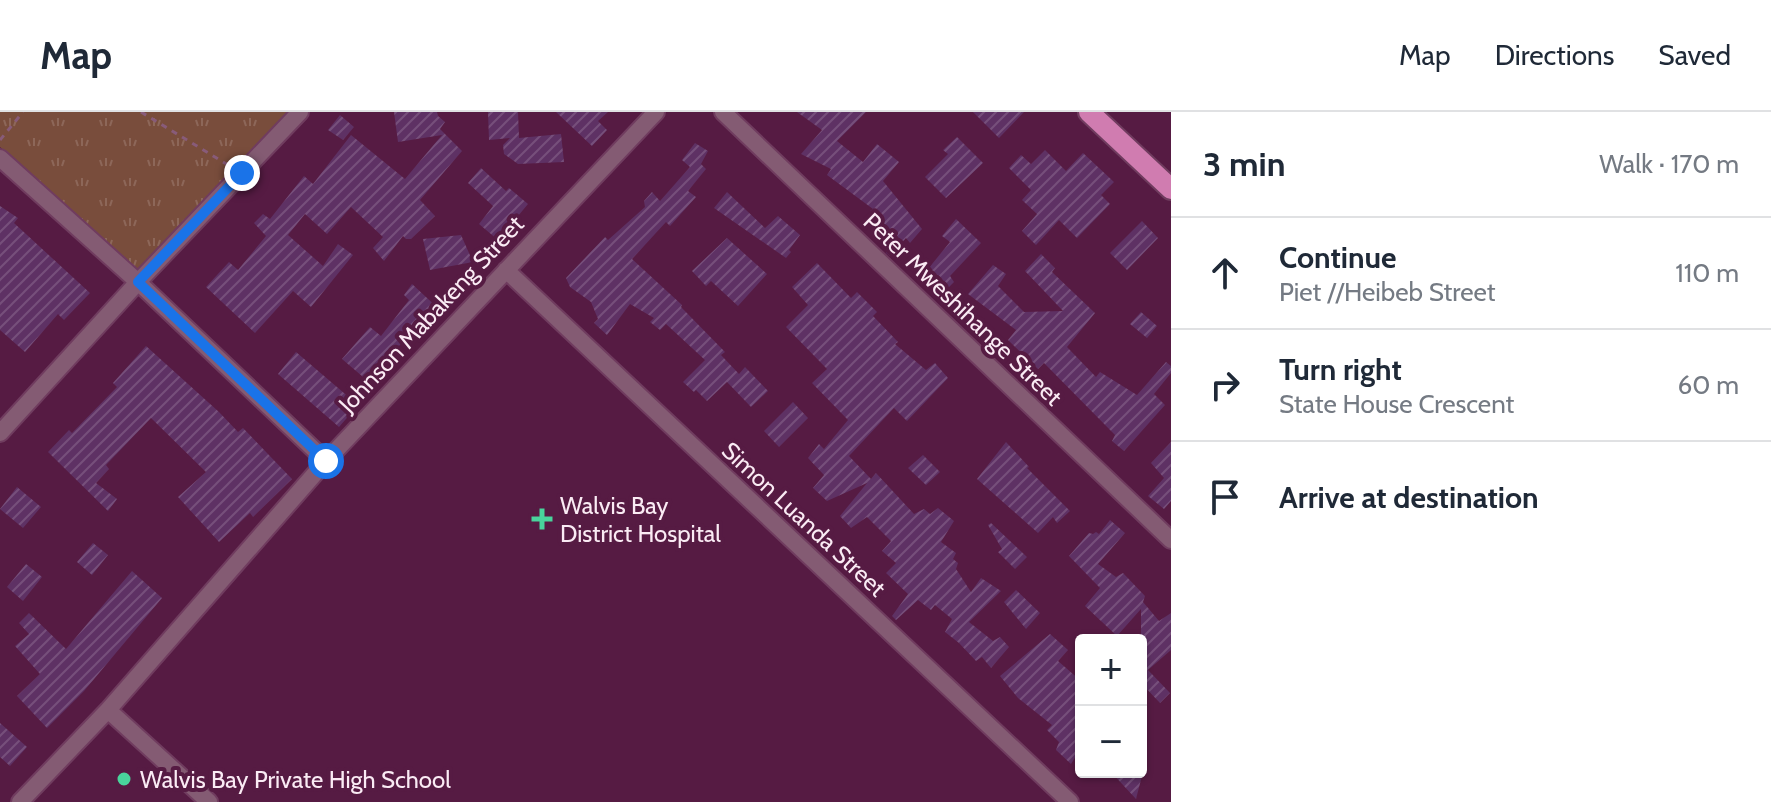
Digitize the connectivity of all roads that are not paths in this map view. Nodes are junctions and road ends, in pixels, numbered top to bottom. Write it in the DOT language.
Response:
graph roads {
  1 [pos="300,112"];
  2 [pos="656,112"];
  3 [pos="723,112"];
  4 [pos="1089,112"];
  5 [pos="0,158"];
  6 [pos="1171,189"];
  7 [pos="506,270"];
  8 [pos="138,282"];
  9 [pos="0,433"];
  10 [pos="326,461"];
  11 [pos="1171,540"];
  12 [pos="108,710"];
  13 [pos="20,802"];
  14 [pos="209,802"];
  15 [pos="1070,802"];
  1 -- 8 [label="street"];
  2 -- 7 [label="street, Johnson Mabakeng Street"];
  3 -- 11 [label="street, Peter Mweshihange Street"];
  4 -- 6 [label="main road"];
  5 -- 8 [label="street"];
  7 -- 10 [label="street, Johnson Mabakeng Street"];
  7 -- 15 [label="street, Simon Luanda Street"];
  8 -- 9 [label="street"];
  8 -- 10 [label="street"];
  10 -- 12 [label="street, Johnson Mabakeng Street"];
  12 -- 13 [label="street, Johnson Mabakeng Street"];
  12 -- 14 [label="street"];
}
